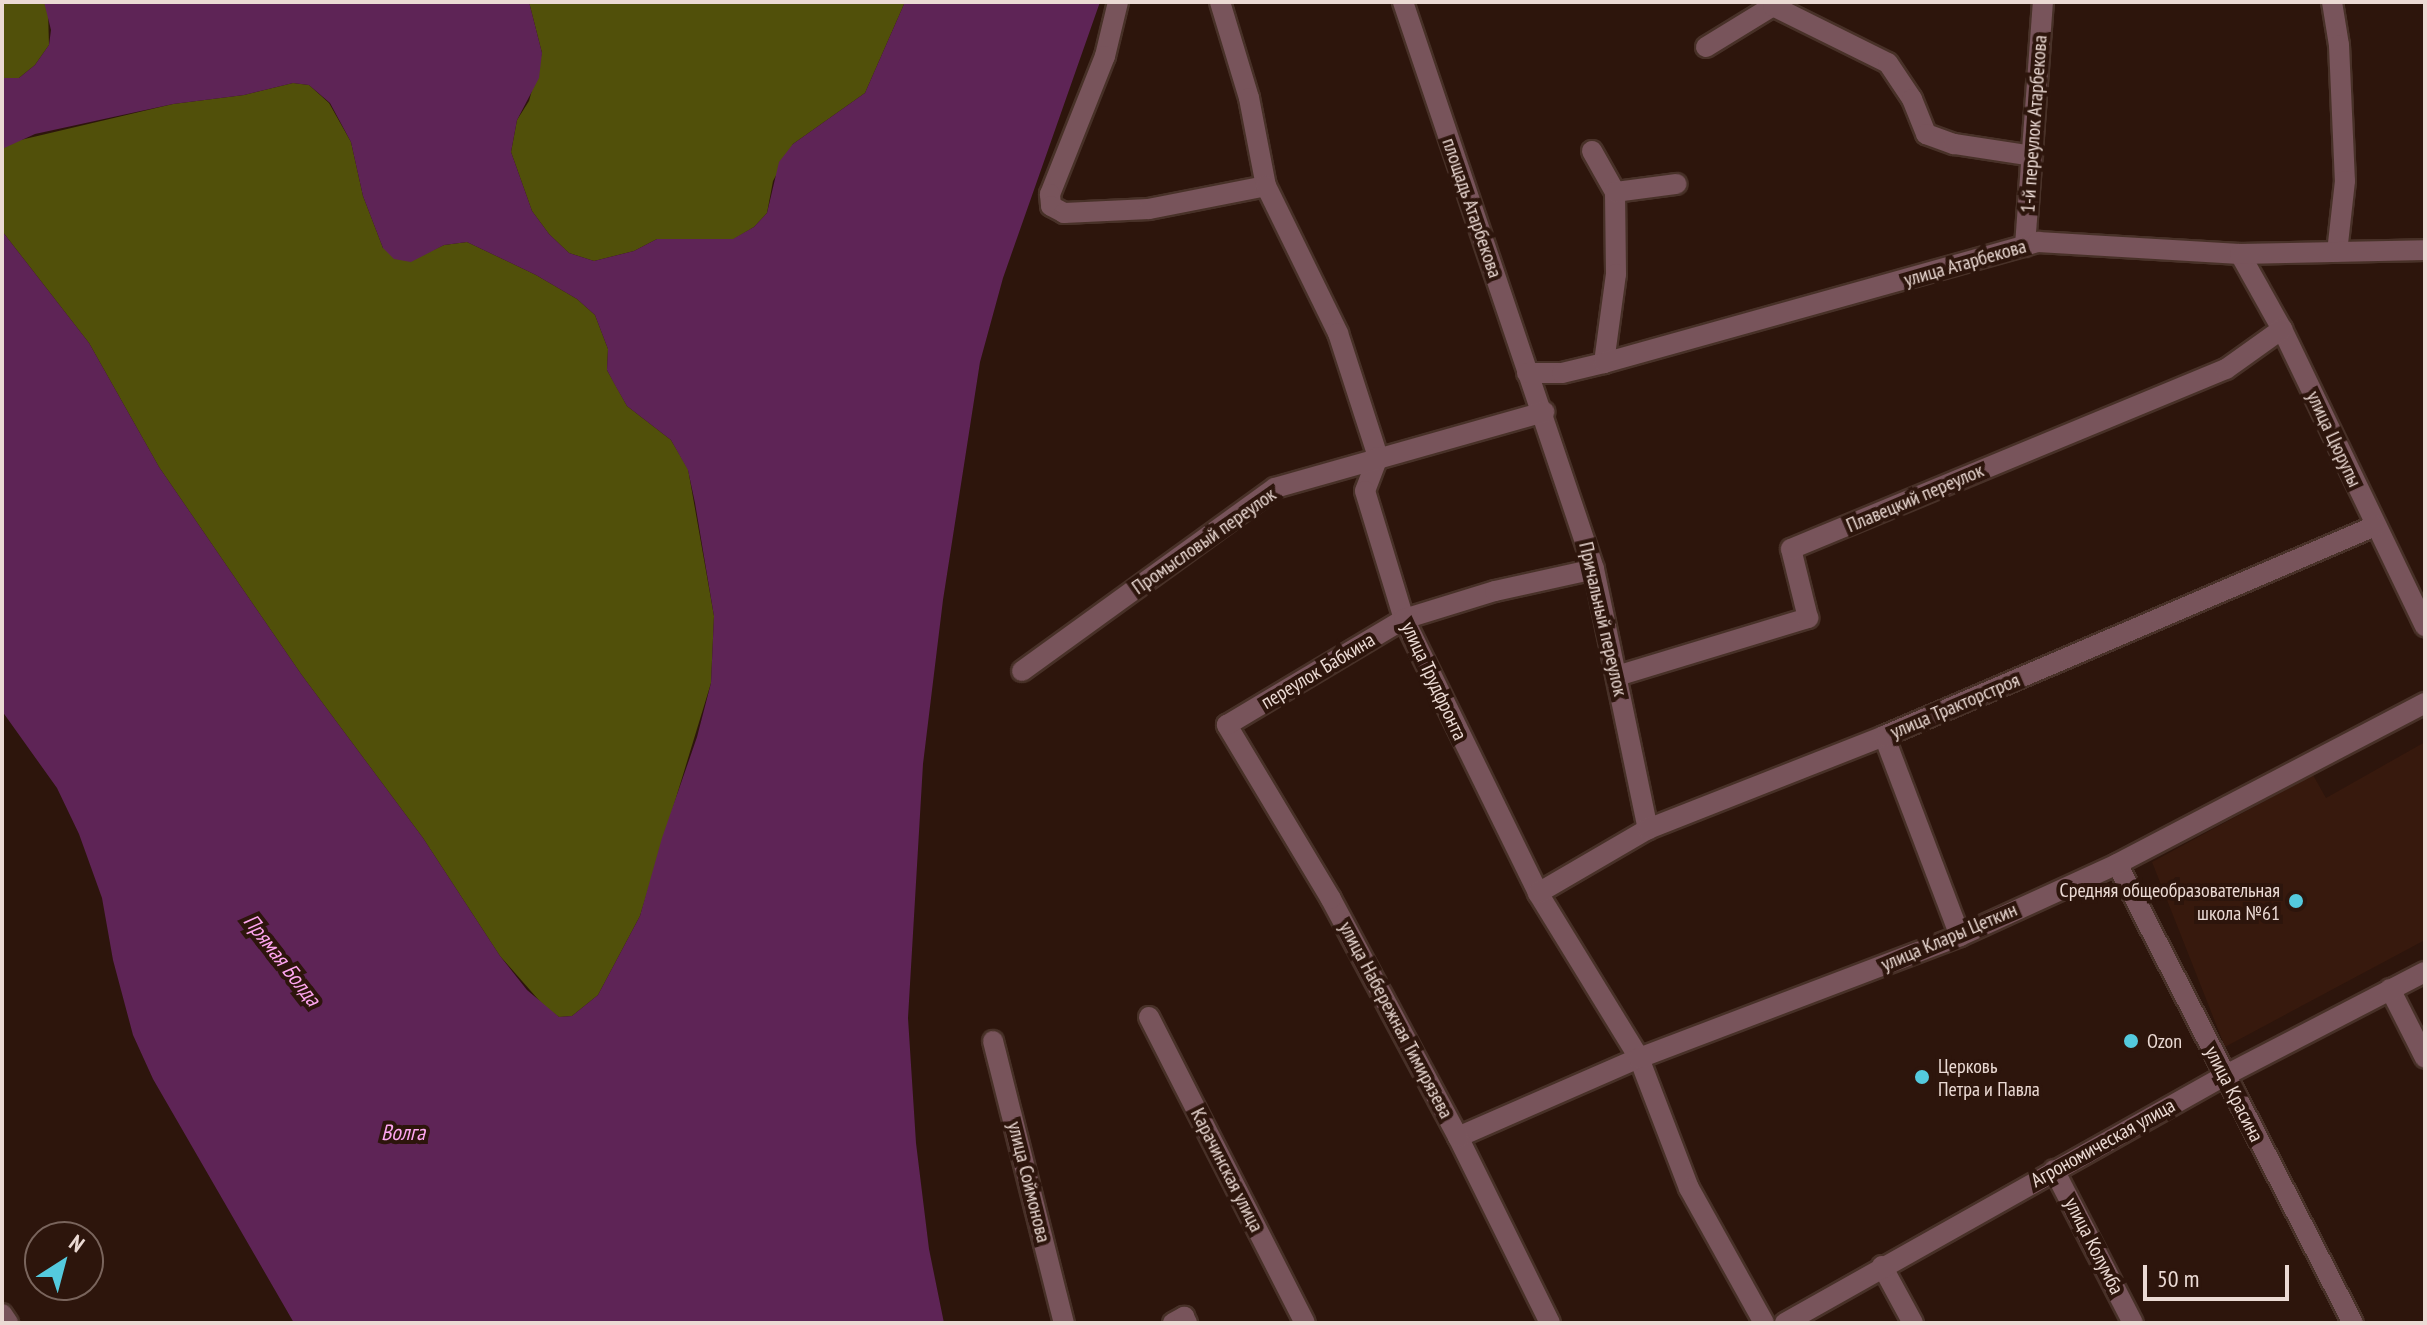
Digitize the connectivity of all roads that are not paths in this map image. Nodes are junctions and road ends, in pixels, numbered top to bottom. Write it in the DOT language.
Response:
graph roads {
  1 [pos="1118,2"];
  2 [pos="1220,2"];
  3 [pos="1403,2"];
  4 [pos="2043,2"];
  5 [pos="2332,2"];
  6 [pos="1706,47"];
  7 [pos="1592,151"];
  8 [pos="2032,156"];
  9 [pos="1676,184"];
  10 [pos="1266,186"];
  11 [pos="1615,192"];
  12 [pos="2025,246"];
  13 [pos="2425,250"];
  14 [pos="2337,252"];
  15 [pos="2240,254"];
  16 [pos="2282,329"];
  17 [pos="1604,363"];
  18 [pos="1527,373"];
  19 [pos="1544,412"];
  20 [pos="1378,457"];
  21 [pos="2375,526"];
  22 [pos="1594,569"];
  23 [pos="1404,619"];
  24 [pos="2425,626"];
  25 [pos="1022,671"];
  26 [pos="1617,676"];
  27 [pos="2425,703"];
  28 [pos="1227,725"];
  29 [pos="1884,736"];
  30 [pos="1648,829"];
  31 [pos="2117,864"];
  32 [pos="1538,893"];
  33 [pos="1960,936"];
  34 [pos="2425,972"];
  35 [pos="2390,989"];
  36 [pos="1149,1017"];
  37 [pos="993,1041"];
  38 [pos="1639,1058"];
  39 [pos="2425,1058"];
  40 [pos="2224,1076"];
  41 [pos="1458,1137"];
  42 [pos="2054,1170"];
  43 [pos="1882,1266"];
  44 [pos="2,1314"];
  45 [pos="8,1323"];
  46 [pos="1064,1323"];
  47 [pos="1173,1323"];
  48 [pos="1187,1323"];
  49 [pos="1305,1323"];
  50 [pos="1550,1323"];
  51 [pos="1764,1323"];
  52 [pos="1785,1323"];
  53 [pos="1913,1323"];
  54 [pos="2133,1323"];
  55 [pos="2353,1323"];
  1 -- 10 [label="street"];
  2 -- 10 [label="street"];
  3 -- 18 [label="street, площадь Атарбекова"];
  4 -- 8 [label="street, 1-й переулок Атарбекова"];
  5 -- 14 [label="street"];
  6 -- 8 [label="street"];
  7 -- 11 [label="street"];
  8 -- 12 [label="street, 1-й переулок Атарбекова"];
  9 -- 11 [label="street"];
  10 -- 20 [label="street"];
  11 -- 17 [label="street"];
  12 -- 15 [label="street, улица Атарбекова"];
  12 -- 17 [label="street, улица Атарбекова"];
  13 -- 14 [label="street, улица Атарбекова"];
  14 -- 15 [label="street, улица Атарбекова"];
  15 -- 16 [label="street, улица Цюрупы"];
  16 -- 21 [label="street, улица Цюрупы"];
  16 -- 26 [label="street, Плавецкий переулок"];
  17 -- 18 [label="street, улица Атарбекова"];
  18 -- 19 [label="street, площадь Атарбекова"];
  19 -- 20 [label="street, Промысловый переулок"];
  19 -- 22 [label="street, Причальный переулок"];
  20 -- 23 [label="street, улица Трудфронта"];
  20 -- 25 [label="street, Промысловый переулок"];
  21 -- 24 [label="street, улица Цюрупы"];
  21 -- 29 [label="street, улица Тракторстроя"];
  22 -- 23 [label="street, переулок Бабкина"];
  22 -- 26 [label="street, Причальный переулок"];
  23 -- 28 [label="street, переулок Бабкина"];
  23 -- 32 [label="street, улица Трудфронта"];
  26 -- 30 [label="street, Причальный переулок"];
  27 -- 31 [label="street, улица Клары Цеткин"];
  28 -- 41 [label="street, улица Набережная Тимирязева"];
  29 -- 30 [label="street, улица Тракторстроя"];
  29 -- 33 [label="street"];
  30 -- 32 [label="street, улица Тракторстроя"];
  31 -- 33 [label="street, улица Клары Цеткин"];
  31 -- 40 [label="street, улица Красина"];
  32 -- 38 [label="street, улица Трудфронта"];
  33 -- 38 [label="street, улица Клары Цеткин"];
  34 -- 35 [label="street, Агрономическая улица"];
  35 -- 39 [label="street"];
  35 -- 40 [label="street, Агрономическая улица"];
  36 -- 49 [label="street, Карачинская улица"];
  37 -- 46 [label="street, улица Соймонова"];
  38 -- 41 [label="street, улица Клары Цеткин"];
  38 -- 51 [label="street, улица Трудфронта"];
  40 -- 42 [label="street, Агрономическая улица"];
  40 -- 55 [label="street, улица Красина"];
  41 -- 50 [label="street, улица Набережная Тимирязева"];
  42 -- 43 [label="street, Агрономическая улица"];
  42 -- 54 [label="street, улица Колумба"];
  43 -- 52 [label="street, Агрономическая улица"];
  43 -- 53 [label="street"];
  44 -- 45 [label="street"];
  47 -- 48 [label="street"];
}
